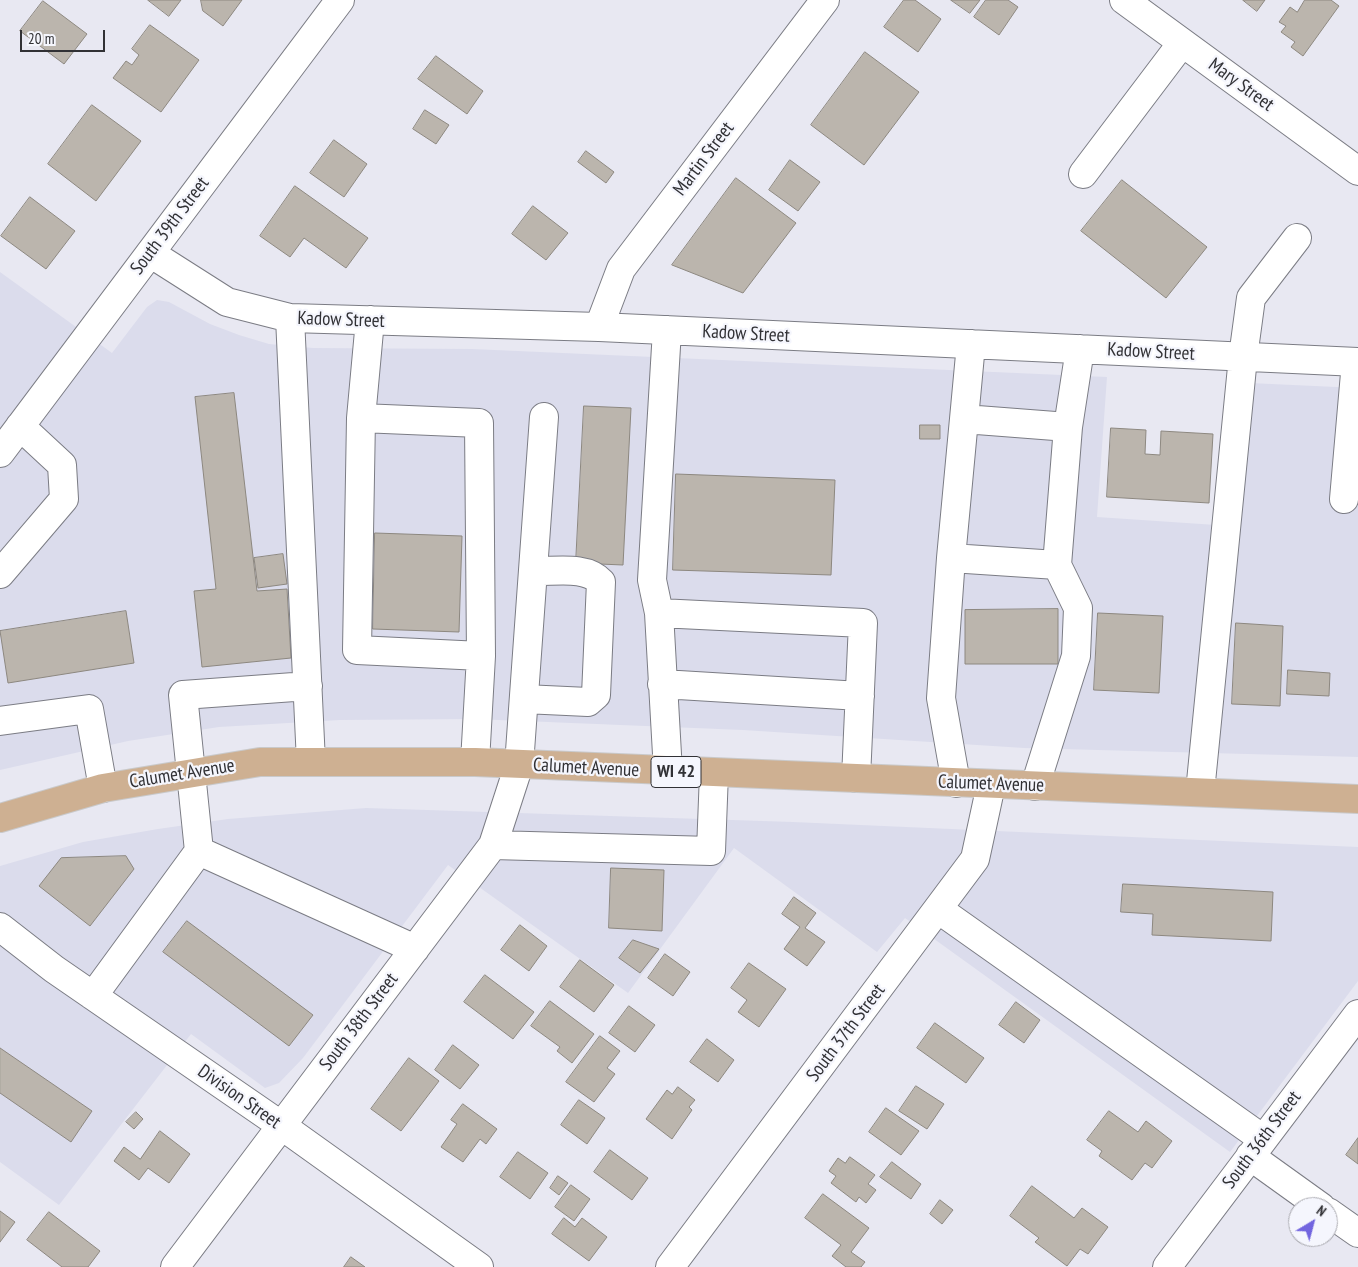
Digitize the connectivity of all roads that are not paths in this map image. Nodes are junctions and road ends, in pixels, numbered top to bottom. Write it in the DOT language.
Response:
graph roads {
  1 [pos="340,0"];
  2 [pos="825,0"];
  3 [pos="1124,0"];
  4 [pos="1182,43"];
  5 [pos="1358,171"];
  6 [pos="1083,174"];
  7 [pos="1297,238"];
  8 [pos="150,253"];
  9 [pos="290,318"];
  10 [pos="370,320"];
  11 [pos="599,327"];
  12 [pos="667,330"];
  13 [pos="971,344"];
  14 [pos="1080,349"];
  15 [pos="1243,357"];
  16 [pos="1357,362"];
  17 [pos="544,417"];
  18 [pos="361,418"];
  19 [pos="964,419"];
  20 [pos="20,426"];
  21 [pos="1068,427"];
  22 [pos="0,453"];
  23 [pos="1344,499"];
  24 [pos="951,558"];
  25 [pos="1057,565"];
  26 [pos="533,571"];
  27 [pos="0,574"];
  28 [pos="659,613"];
  29 [pos="481,656"];
  30 [pos="662,684"];
  31 [pos="308,686"];
  32 [pos="860,696"];
  33 [pos="524,699"];
  34 [pos="0,721"];
  35 [pos="311,762"];
  36 [pos="475,762"];
  37 [pos="519,765"];
  38 [pos="189,772"];
  39 [pos="668,772"];
  40 [pos="714,773"];
  41 [pos="856,778"];
  42 [pos="956,783"];
  43 [pos="992,784"];
  44 [pos="1035,786"];
  45 [pos="103,788"];
  46 [pos="1200,792"];
  47 [pos="1358,799"];
  48 [pos="0,818"];
  49 [pos="493,845"];
  50 [pos="199,851"];
  51 [pos="938,909"];
  52 [pos="0,927"];
  53 [pos="415,949"];
  54 [pos="93,996"];
  55 [pos="1358,1014"];
  56 [pos="282,1126"];
  57 [pos="1257,1148"];
  58 [pos="1310,1197"];
  59 [pos="1338,1219"];
  60 [pos="1358,1233"];
  61 [pos="175,1267"];
  62 [pos="479,1267"];
  63 [pos="670,1267"];
  64 [pos="1167,1267"];
  1 -- 8 [label="street, South 39th Street"];
  2 -- 11 [label="street, Martin Street"];
  3 -- 4 [label="street, Mary Street"];
  4 -- 5 [label="street, Mary Street"];
  4 -- 6 [label="street"];
  7 -- 15 [label="street"];
  8 -- 9 [label="street, Kadow Street"];
  8 -- 20 [label="street, South 39th Street"];
  9 -- 10 [label="street, Kadow Street"];
  9 -- 31 [label="street"];
  10 -- 11 [label="street, Kadow Street"];
  10 -- 18 [label="street"];
  11 -- 12 [label="street, Kadow Street"];
  12 -- 13 [label="street, Kadow Street"];
  12 -- 28 [label="street"];
  13 -- 14 [label="street, Kadow Street"];
  13 -- 19 [label="street"];
  14 -- 15 [label="street, Kadow Street"];
  14 -- 21 [label="street"];
  15 -- 16 [label="street, Kadow Street"];
  15 -- 46 [label="street"];
  16 -- 23 [label="street"];
  17 -- 26 [label="street, South 38th Street"];
  18 -- 29 [label="street"];
  18 -- 29 [label="street"];
  19 -- 21 [label="street"];
  19 -- 24 [label="street"];
  20 -- 22 [label="street, South 39th Street"];
  20 -- 27 [label="street"];
  21 -- 25 [label="street"];
  24 -- 25 [label="street"];
  24 -- 42 [label="street"];
  25 -- 44 [label="street"];
  26 -- 33 [label="street, South 38th Street"];
  26 -- 33 [label="street"];
  28 -- 30 [label="street"];
  28 -- 32 [label="street"];
  29 -- 36 [label="street"];
  30 -- 32 [label="street"];
  30 -- 39 [label="street"];
  31 -- 35 [label="street"];
  31 -- 38 [label="street"];
  32 -- 41 [label="street"];
  33 -- 37 [label="street, South 38th Street"];
  34 -- 45 [label="street"];
  35 -- 36 [label="main road, Calumet Avenue / WI 42"];
  35 -- 38 [label="main road, Calumet Avenue / WI 42"];
  36 -- 37 [label="main road, Calumet Avenue / WI 42"];
  37 -- 39 [label="main road, Calumet Avenue / WI 42"];
  37 -- 49 [label="street, South 38th Street"];
  38 -- 45 [label="main road, Calumet Avenue / WI 42"];
  38 -- 50 [label="street"];
  39 -- 40 [label="main road, Calumet Avenue / WI 42"];
  40 -- 41 [label="main road, Calumet Avenue / WI 42"];
  40 -- 49 [label="street"];
  41 -- 42 [label="main road, Calumet Avenue / WI 42"];
  42 -- 43 [label="main road, Calumet Avenue / WI 42"];
  43 -- 44 [label="main road, Calumet Avenue / WI 42"];
  43 -- 51 [label="street, South 37th Street"];
  44 -- 46 [label="main road, Calumet Avenue / WI 42"];
  45 -- 48 [label="main road, Calumet Avenue / WI 42"];
  46 -- 47 [label="main road, Calumet Avenue / WI 42"];
  49 -- 53 [label="street, South 38th Street"];
  50 -- 53 [label="street"];
  50 -- 54 [label="street"];
  51 -- 57 [label="street"];
  51 -- 63 [label="street, South 37th Street"];
  52 -- 54 [label="street, Division Street"];
  53 -- 56 [label="street, South 38th Street"];
  54 -- 56 [label="street, Division Street"];
  55 -- 57 [label="street, South 36th Street"];
  56 -- 61 [label="street, South 38th Street"];
  56 -- 62 [label="street, Division Street"];
  57 -- 58 [label="street"];
  57 -- 64 [label="street, South 36th Street"];
  59 -- 60 [label="street"];
}
